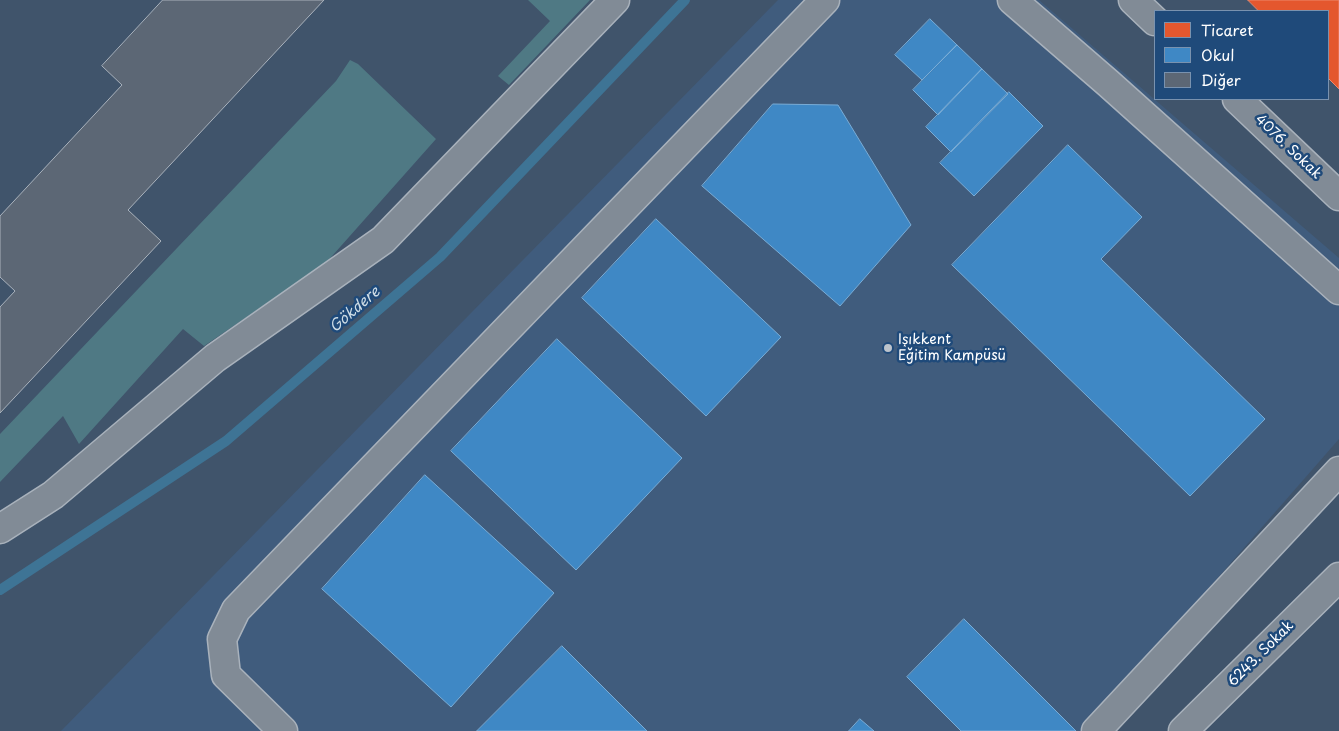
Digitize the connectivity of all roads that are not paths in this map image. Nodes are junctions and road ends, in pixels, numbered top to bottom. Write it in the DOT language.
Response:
graph roads {
  1 [pos="615,0"];
  2 [pos="825,0"];
  3 [pos="1012,0"];
  4 [pos="1133,0"];
  5 [pos="1154,20"];
  6 [pos="1238,100"];
  7 [pos="1339,196"];
  8 [pos="1339,290"];
  9 [pos="1339,471"];
  10 [pos="0,529"];
  11 [pos="1339,577"];
  12 [pos="283,731"];
  13 [pos="1096,731"];
  14 [pos="1184,731"];
  1 -- 10 [label="street"];
  2 -- 12 [label="street"];
  3 -- 8 [label="street"];
  4 -- 5 [label="street"];
  6 -- 7 [label="street, 4076. Sokak"];
  9 -- 13 [label="street"];
  11 -- 14 [label="street, 6243. Sokak"];
}
